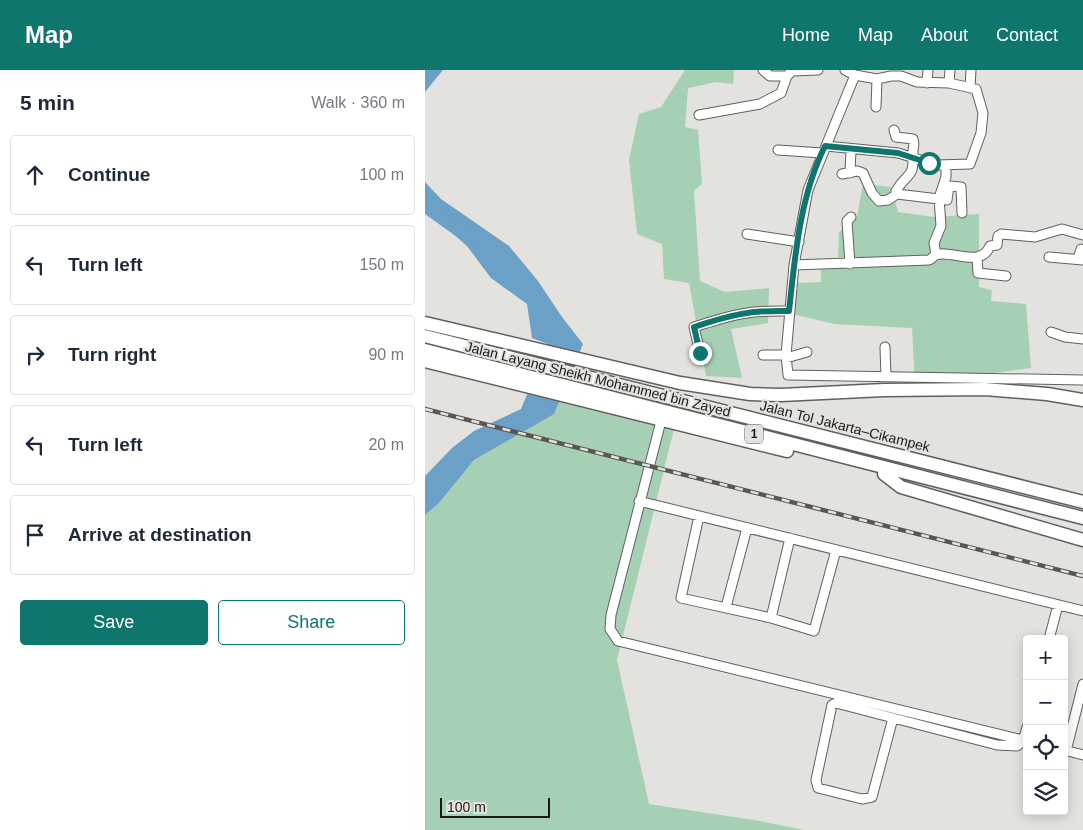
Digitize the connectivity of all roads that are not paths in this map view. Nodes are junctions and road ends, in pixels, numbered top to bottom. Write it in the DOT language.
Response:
graph roads {
  1 [pos="763,70"];
  2 [pos="818,70"];
  3 [pos="845,70"];
  4 [pos="928,70"];
  5 [pos="950,70"];
  6 [pos="971,70"];
  7 [pos="902,73"];
  8 [pos="855,75"];
  9 [pos="787,76"];
  10 [pos="877,80"];
  11 [pos="927,83"];
  12 [pos="949,83"];
  13 [pos="971,88"];
  14 [pos="876,107"];
  15 [pos="699,116"];
  16 [pos="895,130"];
  17 [pos="851,149"];
  18 [pos="777,150"];
  19 [pos="824,150"];
  20 [pos="915,159"];
  21 [pos="946,166"];
  22 [pos="897,194"];
  23 [pos="939,198"];
  24 [pos="962,213"];
  25 [pos="851,217"];
  26 [pos="747,234"];
  27 [pos="1083,235"];
  28 [pos="799,242"];
  29 [pos="1081,249"];
  30 [pos="936,255"];
  31 [pos="977,257"];
  32 [pos="1049,257"];
  33 [pos="1081,260"];
  34 [pos="850,264"];
  35 [pos="794,265"];
  36 [pos="1006,276"];
  37 [pos="789,311"];
  38 [pos="425,323"];
  39 [pos="1051,332"];
  40 [pos="425,336"];
  41 [pos="1083,339"];
  42 [pos="425,343"];
  43 [pos="885,347"];
  44 [pos="425,350"];
  45 [pos="807,352"];
  46 [pos="700,353"];
  47 [pos="763,355"];
  48 [pos="786,356"];
  49 [pos="425,361"];
  50 [pos="886,377"];
  51 [pos="1083,380"];
  52 [pos="1083,400"];
  53 [pos="661,421"];
  54 [pos="885,474"];
  55 [pos="639,501"];
  56 [pos="1083,502"];
  57 [pos="1083,506"];
  58 [pos="699,516"];
  59 [pos="1083,518"];
  60 [pos="1083,524"];
  61 [pos="747,528"];
  62 [pos="790,538"];
  63 [pos="1083,540"];
  64 [pos="836,550"];
  65 [pos="1057,605"];
  66 [pos="726,607"];
  67 [pos="1083,611"];
  68 [pos="771,618"];
  69 [pos="1050,635"];
  70 [pos="1083,684"];
  71 [pos="893,718"];
  72 [pos="1068,740"];
  73 [pos="1023,741"];
  74 [pos="1023,742"];
  75 [pos="1068,752"];
  76 [pos="1083,755"];
  1 -- 9 [label="street"];
  2 -- 9 [label="street"];
  3 -- 8 [label="street"];
  4 -- 11 [label="street"];
  5 -- 12 [label="street"];
  6 -- 13 [label="street"];
  7 -- 10 [label="street"];
  7 -- 11 [label="street"];
  8 -- 10 [label="street"];
  8 -- 19 [label="street"];
  9 -- 15 [label="street"];
  10 -- 14 [label="street"];
  11 -- 12 [label="street"];
  12 -- 13 [label="street"];
  13 -- 21 [label="street"];
  16 -- 20 [label="street"];
  17 -- 19 [label="street"];
  17 -- 20 [label="street"];
  17 -- 22 [label="street"];
  18 -- 19 [label="street"];
  19 -- 28 [label="street"];
  20 -- 21 [label="street"];
  20 -- 22 [label="street"];
  21 -- 23 [label="street"];
  22 -- 23 [label="street"];
  23 -- 24 [label="street"];
  23 -- 30 [label="street"];
  25 -- 34 [label="street"];
  26 -- 28 [label="street"];
  27 -- 31 [label="street"];
  28 -- 35 [label="street"];
  29 -- 33 [label="street"];
  30 -- 31 [label="street"];
  30 -- 34 [label="street"];
  31 -- 36 [label="street"];
  32 -- 33 [label="street"];
  34 -- 35 [label="street"];
  35 -- 37 [label="street"];
  37 -- 46 [label="street"];
  37 -- 48 [label="street"];
  38 -- 52 [label="highway"];
  39 -- 41 [label="street"];
  40 -- 56 [label="highway, Jalan Tol Jakarta–Cikampek / 1"];
  42 -- 57 [label="highway, Jalan Layang Sheikh Mohammed bin Zayed / 1"];
  43 -- 50 [label="street"];
  44 -- 59 [label="highway, Jalan Layang Sheikh Mohammed bin Zayed / 1"];
  45 -- 48 [label="street"];
  47 -- 48 [label="street"];
  48 -- 50 [label="street"];
  49 -- 53 [label="highway, 1"];
  50 -- 51 [label="street"];
  53 -- 54 [label="highway, 1"];
  53 -- 55 [label="street"];
  54 -- 60 [label="highway, 1"];
  54 -- 63 [label="highway"];
  55 -- 58 [label="street"];
  55 -- 73 [label="street"];
  58 -- 61 [label="street"];
  58 -- 66 [label="street"];
  61 -- 62 [label="street"];
  61 -- 66 [label="street"];
  62 -- 64 [label="street"];
  62 -- 68 [label="street"];
  64 -- 65 [label="street"];
  64 -- 68 [label="street"];
  65 -- 67 [label="street"];
  65 -- 69 [label="street"];
  66 -- 68 [label="street"];
  70 -- 72 [label="street"];
  71 -- 71 [label="street"];
  71 -- 74 [label="street"];
  75 -- 76 [label="street"];
}
